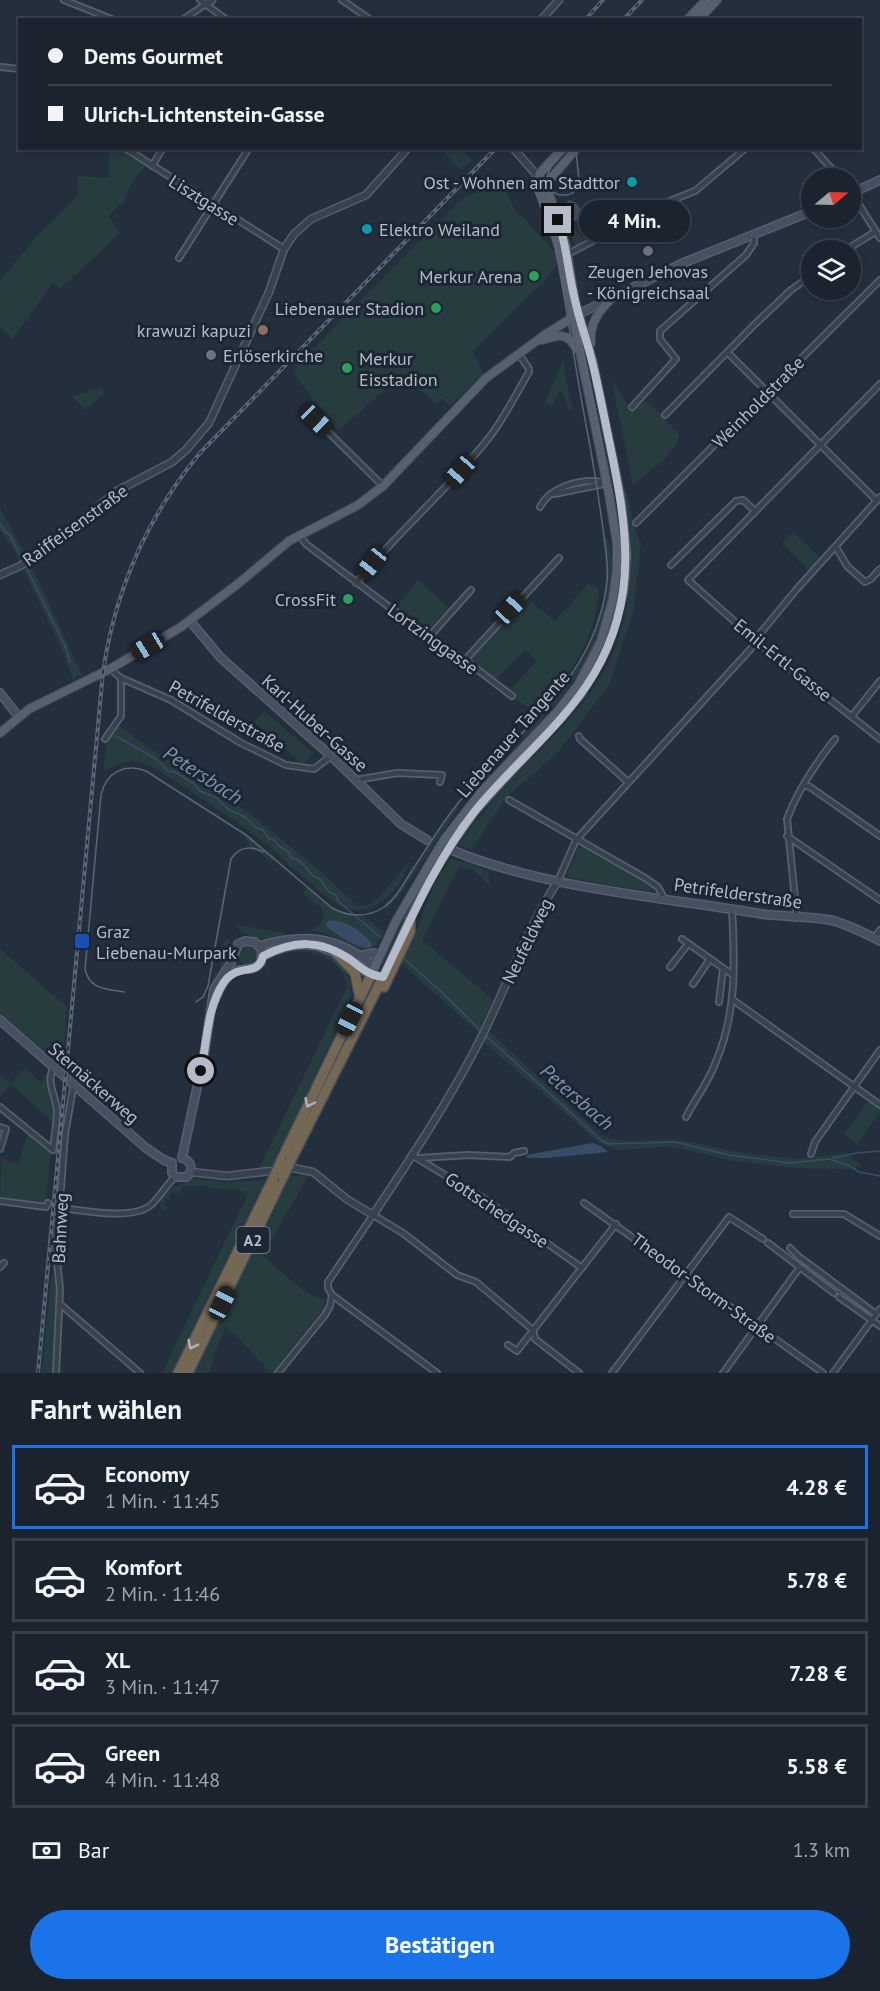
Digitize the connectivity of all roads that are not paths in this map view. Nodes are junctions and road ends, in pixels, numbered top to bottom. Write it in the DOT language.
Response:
graph roads {
  1 [pos="64,0"];
  2 [pos="212,0"];
  3 [pos="342,0"];
  4 [pos="559,0"];
  5 [pos="706,0"];
  6 [pos="717,0"];
  7 [pos="203,2"];
  8 [pos="109,18"];
  9 [pos="184,18"];
  10 [pos="224,18"];
  11 [pos="368,18"];
  12 [pos="543,18"];
  13 [pos="694,18"];
  14 [pos="0,67"];
  15 [pos="18,69"];
  16 [pos="128,150"];
  17 [pos="162,150"];
  18 [pos="248,150"];
  19 [pos="406,150"];
  20 [pos="515,150"];
  21 [pos="561,150"];
  22 [pos="575,150"];
  23 [pos="744,150"];
  24 [pos="815,150"];
  25 [pos="152,166"];
  26 [pos="831,168"];
  27 [pos="538,177"];
  28 [pos="880,180"];
  29 [pos="546,184"];
  30 [pos="861,189"];
  31 [pos="212,205"];
  32 [pos="861,209"];
  33 [pos="801,216"];
  34 [pos="875,232"];
  35 [pos="754,235"];
  36 [pos="880,238"];
  37 [pos="861,241"];
  38 [pos="284,249"];
  39 [pos="568,254"];
  40 [pos="179,258"];
  41 [pos="880,280"];
  42 [pos="801,284"];
  43 [pos="612,298"];
  44 [pos="575,316"];
  45 [pos="539,340"];
  46 [pos="579,353"];
  47 [pos="728,353"];
  48 [pos="519,354"];
  49 [pos="592,362"];
  50 [pos="879,387"];
  51 [pos="767,393"];
  52 [pos="632,407"];
  53 [pos="665,415"];
  54 [pos="316,420"];
  55 [pos="821,446"];
  56 [pos="617,481"];
  57 [pos="607,483"];
  58 [pos="383,486"];
  59 [pos="878,499"];
  60 [pos="540,507"];
  61 [pos="755,512"];
  62 [pos="636,523"];
  63 [pos="299,535"];
  64 [pos="836,547"];
  65 [pos="559,558"];
  66 [pos="671,565"];
  67 [pos="880,569"];
  68 [pos="0,575"];
  69 [pos="356,583"];
  70 [pos="471,590"];
  71 [pos="190,621"];
  72 [pos="429,637"];
  73 [pos="757,642"];
  74 [pos="465,660"];
  75 [pos="111,669"];
  76 [pos="121,678"];
  77 [pos="880,681"];
  78 [pos="0,693"];
  79 [pos="512,696"];
  80 [pos="18,716"];
  81 [pos="852,716"];
  82 [pos="0,733"];
  83 [pos="579,736"];
  84 [pos="105,739"];
  85 [pos="835,739"];
  86 [pos="880,739"];
  87 [pos="332,756"];
  88 [pos="356,780"];
  89 [pos="440,782"];
  90 [pos="628,782"];
  91 [pos="804,785"];
  92 [pos="509,800"];
  93 [pos="787,836"];
  94 [pos="880,836"];
  95 [pos="427,840"];
  96 [pos="576,840"];
  97 [pos="450,845"];
  98 [pos="440,854"];
  99 [pos="558,881"];
  100 [pos="664,898"];
  101 [pos="880,900"];
  102 [pos="732,909"];
  103 [pos="797,918"];
  104 [pos="410,920"];
  105 [pos="880,930"];
  106 [pos="391,931"];
  107 [pos="682,939"];
  108 [pos="877,940"];
  109 [pos="688,944"];
  110 [pos="259,946"];
  111 [pos="374,952"];
  112 [pos="336,953"];
  113 [pos="263,956"];
  114 [pos="359,956"];
  115 [pos="234,957"];
  116 [pos="710,959"];
  117 [pos="670,967"];
  118 [pos="243,969"];
  119 [pos="723,969"];
  120 [pos="373,971"];
  121 [pos="733,975"];
  122 [pos="383,977"];
  123 [pos="693,984"];
  124 [pos="360,998"];
  125 [pos="733,1000"];
  126 [pos="719,1002"];
  127 [pos="212,1007"];
  128 [pos="0,1020"];
  129 [pos="880,1050"];
  130 [pos="54,1068"];
  131 [pos="74,1083"];
  132 [pos="854,1087"];
  133 [pos="326,1093"];
  134 [pos="880,1105"];
  135 [pos="0,1107"];
  136 [pos="686,1117"];
  137 [pos="0,1127"];
  138 [pos="0,1149"];
  139 [pos="524,1151"];
  140 [pos="811,1155"];
  141 [pos="415,1157"];
  142 [pos="182,1158"];
  143 [pos="172,1163"];
  144 [pos="289,1163"];
  145 [pos="191,1172"];
  146 [pos="275,1176"];
  147 [pos="175,1177"];
  148 [pos="0,1201"];
  149 [pos="48,1203"];
  150 [pos="584,1203"];
  151 [pos="60,1208"];
  152 [pos="794,1214"];
  153 [pos="373,1215"];
  154 [pos="616,1224"];
  155 [pos="880,1236"];
  156 [pos="763,1239"];
  157 [pos="768,1243"];
  158 [pos="790,1248"];
  159 [pos="800,1267"];
  160 [pos="582,1268"];
  161 [pos="686,1276"];
  162 [pos="332,1295"];
  163 [pos="60,1304"];
  164 [pos="878,1312"];
  165 [pos="872,1320"];
  166 [pos="880,1326"];
  167 [pos="758,1327"];
  168 [pos="533,1330"];
  169 [pos="508,1345"];
  170 [pos="56,1373"];
  171 [pos="140,1373"];
  172 [pos="178,1373"];
  173 [pos="188,1373"];
  174 [pos="278,1373"];
  175 [pos="437,1373"];
  176 [pos="579,1373"];
  177 [pos="612,1373"];
  178 [pos="723,1373"];
  179 [pos="823,1373"];
  180 [pos="832,1373"];
  1 -- 8 [label="street"];
  2 -- 7 [label="street"];
  3 -- 11 [label="street"];
  4 -- 12 [label="street"];
  5 -- 13 [label="main road"];
  6 -- 13 [label="main road"];
  7 -- 9 [label="street"];
  7 -- 10 [label="street"];
  14 -- 15 [label="street"];
  16 -- 25 [label="street, Lisztgasse"];
  17 -- 25 [label="street"];
  18 -- 31 [label="street"];
  19 -- 38 [label="street, Raiffeisenstraße"];
  20 -- 27 [label="street"];
  21 -- 27 [label="main road"];
  22 -- 29 [label="main road"];
  23 -- 39 [label="street"];
  24 -- 26 [label="street"];
  25 -- 31 [label="street, Lisztgasse"];
  27 -- 29 [label="street"];
  27 -- 44 [label="main road"];
  28 -- 30 [label="main road"];
  29 -- 39 [label="main road"];
  31 -- 38 [label="street, Lisztgasse"];
  31 -- 40 [label="street"];
  32 -- 34 [label="street"];
  33 -- 35 [label="main road"];
  34 -- 36 [label="street"];
  34 -- 37 [label="street"];
  35 -- 43 [label="main road"];
  35 -- 52 [label="street"];
  38 -- 68 [label="street, Raiffeisenstraße"];
  39 -- 44 [label="main road"];
  41 -- 51 [label="street, Weinholdstraße"];
  42 -- 47 [label="street"];
  43 -- 44 [label="main road"];
  43 -- 49 [label="main road"];
  44 -- 45 [label="main road"];
  44 -- 46 [label="main road, Liebenauer Tangente"];
  44 -- 49 [label="main road, Liebenauer Tangente"];
  45 -- 46 [label="main road"];
  45 -- 48 [label="main road"];
  46 -- 57 [label="main road, Liebenauer Tangente"];
  47 -- 51 [label="street"];
  47 -- 53 [label="street"];
  48 -- 58 [label="main road"];
  48 -- 69 [label="street"];
  49 -- 56 [label="main road, Liebenauer Tangente"];
  50 -- 55 [label="street"];
  51 -- 55 [label="street"];
  51 -- 62 [label="street, Weinholdstraße"];
  54 -- 58 [label="street"];
  55 -- 59 [label="street"];
  55 -- 61 [label="street"];
  56 -- 57 [label="main road"];
  56 -- 97 [label="main road, Liebenauer Tangente"];
  57 -- 60 [label="street"];
  57 -- 97 [label="main road, Liebenauer Tangente"];
  58 -- 63 [label="main road"];
  59 -- 64 [label="street, Neufeldweg"];
  61 -- 66 [label="street"];
  61 -- 73 [label="street, Emil-Ertl-Gasse"];
  63 -- 69 [label="street, Lortzinggasse"];
  63 -- 71 [label="main road"];
  64 -- 67 [label="street"];
  64 -- 73 [label="street, Neufeldweg"];
  65 -- 74 [label="street"];
  69 -- 72 [label="street, Lortzinggasse"];
  70 -- 72 [label="street"];
  71 -- 75 [label="main road"];
  71 -- 87 [label="main road, Karl-Huber-Gasse"];
  72 -- 74 [label="street, Lortzinggasse"];
  73 -- 81 [label="street, Emil-Ertl-Gasse"];
  73 -- 90 [label="street, Neufeldweg"];
  74 -- 79 [label="street, Lortzinggasse"];
  75 -- 76 [label="street, Petrifelderstraße"];
  75 -- 80 [label="main road"];
  76 -- 84 [label="street"];
  76 -- 87 [label="street, Petrifelderstraße"];
  77 -- 81 [label="street"];
  78 -- 80 [label="main road"];
  80 -- 82 [label="main road"];
  81 -- 86 [label="street, Emil-Ertl-Gasse"];
  83 -- 90 [label="street"];
  85 -- 91 [label="street"];
  87 -- 88 [label="main road, Karl-Huber-Gasse"];
  88 -- 89 [label="street"];
  88 -- 95 [label="main road, Karl-Huber-Gasse"];
  90 -- 96 [label="street, Neufeldweg"];
  91 -- 93 [label="street"];
  91 -- 94 [label="street"];
  92 -- 96 [label="street, Petrifelderstraße"];
  93 -- 101 [label="street"];
  93 -- 103 [label="street"];
  96 -- 99 [label="street, Neufeldweg"];
  96 -- 100 [label="street, Petrifelderstraße"];
  97 -- 98 [label="main road, Liebenauer Tangente, bridge"];
  97 -- 99 [label="main road"];
  98 -- 104 [label="main road, Liebenauer Tangente"];
  98 -- 106 [label="main road, Liebenauer Tangente"];
  99 -- 100 [label="main road"];
  99 -- 141 [label="street, Neufeldweg"];
  100 -- 102 [label="main road, Petrifelderstraße"];
  102 -- 103 [label="main road, Petrifelderstraße"];
  102 -- 121 [label="street"];
  103 -- 108 [label="main road, Petrifelderstraße"];
  104 -- 122 [label="main road, Liebenauer Tangente"];
  104 -- 133 [label="highway"];
  105 -- 108 [label="street"];
  106 -- 111 [label="main road"];
  106 -- 120 [label="main road, Liebenauer Tangente"];
  107 -- 109 [label="street"];
  109 -- 116 [label="street"];
  109 -- 117 [label="street"];
  110 -- 113 [label="main road"];
  110 -- 114 [label="main road"];
  110 -- 115 [label="main road"];
  111 -- 114 [label="main road"];
  112 -- 113 [label="main road"];
  112 -- 120 [label="main road"];
  112 -- 124 [label="highway"];
  113 -- 118 [label="main road"];
  114 -- 120 [label="main road"];
  115 -- 118 [label="main road"];
  115 -- 127 [label="main road"];
  116 -- 119 [label="street"];
  116 -- 123 [label="street"];
  118 -- 127 [label="main road"];
  119 -- 121 [label="street"];
  119 -- 126 [label="street"];
  120 -- 122 [label="main road"];
  120 -- 124 [label="highway, A2"];
  121 -- 125 [label="street"];
  122 -- 133 [label="highway, A2"];
  124 -- 144 [label="highway, A2, one-way"];
  125 -- 132 [label="street"];
  125 -- 136 [label="street"];
  127 -- 142 [label="main road"];
  128 -- 130 [label="main road, Sternäckerweg"];
  129 -- 132 [label="street"];
  130 -- 131 [label="main road, Sternäckerweg"];
  130 -- 135 [label="street"];
  131 -- 143 [label="main road, Sternäckerweg"];
  131 -- 151 [label="street, Bahnweg"];
  132 -- 134 [label="street"];
  132 -- 140 [label="street"];
  133 -- 144 [label="highway, A2"];
  137 -- 138 [label="street"];
  139 -- 141 [label="street"];
  141 -- 153 [label="street, Neufeldweg"];
  141 -- 160 [label="street, Gottschedgasse"];
  142 -- 143 [label="main road"];
  142 -- 145 [label="main road"];
  143 -- 147 [label="main road"];
  144 -- 146 [label="highway, A2, bridge"];
  144 -- 153 [label="street"];
  145 -- 146 [label="street"];
  145 -- 147 [label="main road"];
  146 -- 172 [label="highway, A2, one-way"];
  146 -- 173 [label="highway, A2"];
  147 -- 151 [label="street"];
  148 -- 149 [label="street"];
  150 -- 154 [label="street, Theodor-Storm-Straße"];
  151 -- 163 [label="street, Bahnweg"];
  152 -- 155 [label="street"];
  153 -- 162 [label="street, Neufeldweg"];
  153 -- 168 [label="street"];
  154 -- 160 [label="street"];
  154 -- 161 [label="street, Theodor-Storm-Straße"];
  156 -- 161 [label="street"];
  157 -- 159 [label="street"];
  158 -- 164 [label="street"];
  159 -- 165 [label="street"];
  159 -- 167 [label="street"];
  160 -- 168 [label="street"];
  161 -- 167 [label="street, Theodor-Storm-Straße"];
  161 -- 177 [label="street"];
  162 -- 174 [label="street, Neufeldweg"];
  162 -- 175 [label="street"];
  163 -- 170 [label="street, Bahnweg"];
  163 -- 171 [label="street"];
  164 -- 165 [label="street"];
  165 -- 166 [label="street"];
  165 -- 180 [label="street"];
  167 -- 178 [label="street"];
  167 -- 179 [label="street, Theodor-Storm-Straße"];
  168 -- 169 [label="street"];
  168 -- 176 [label="street"];
}
